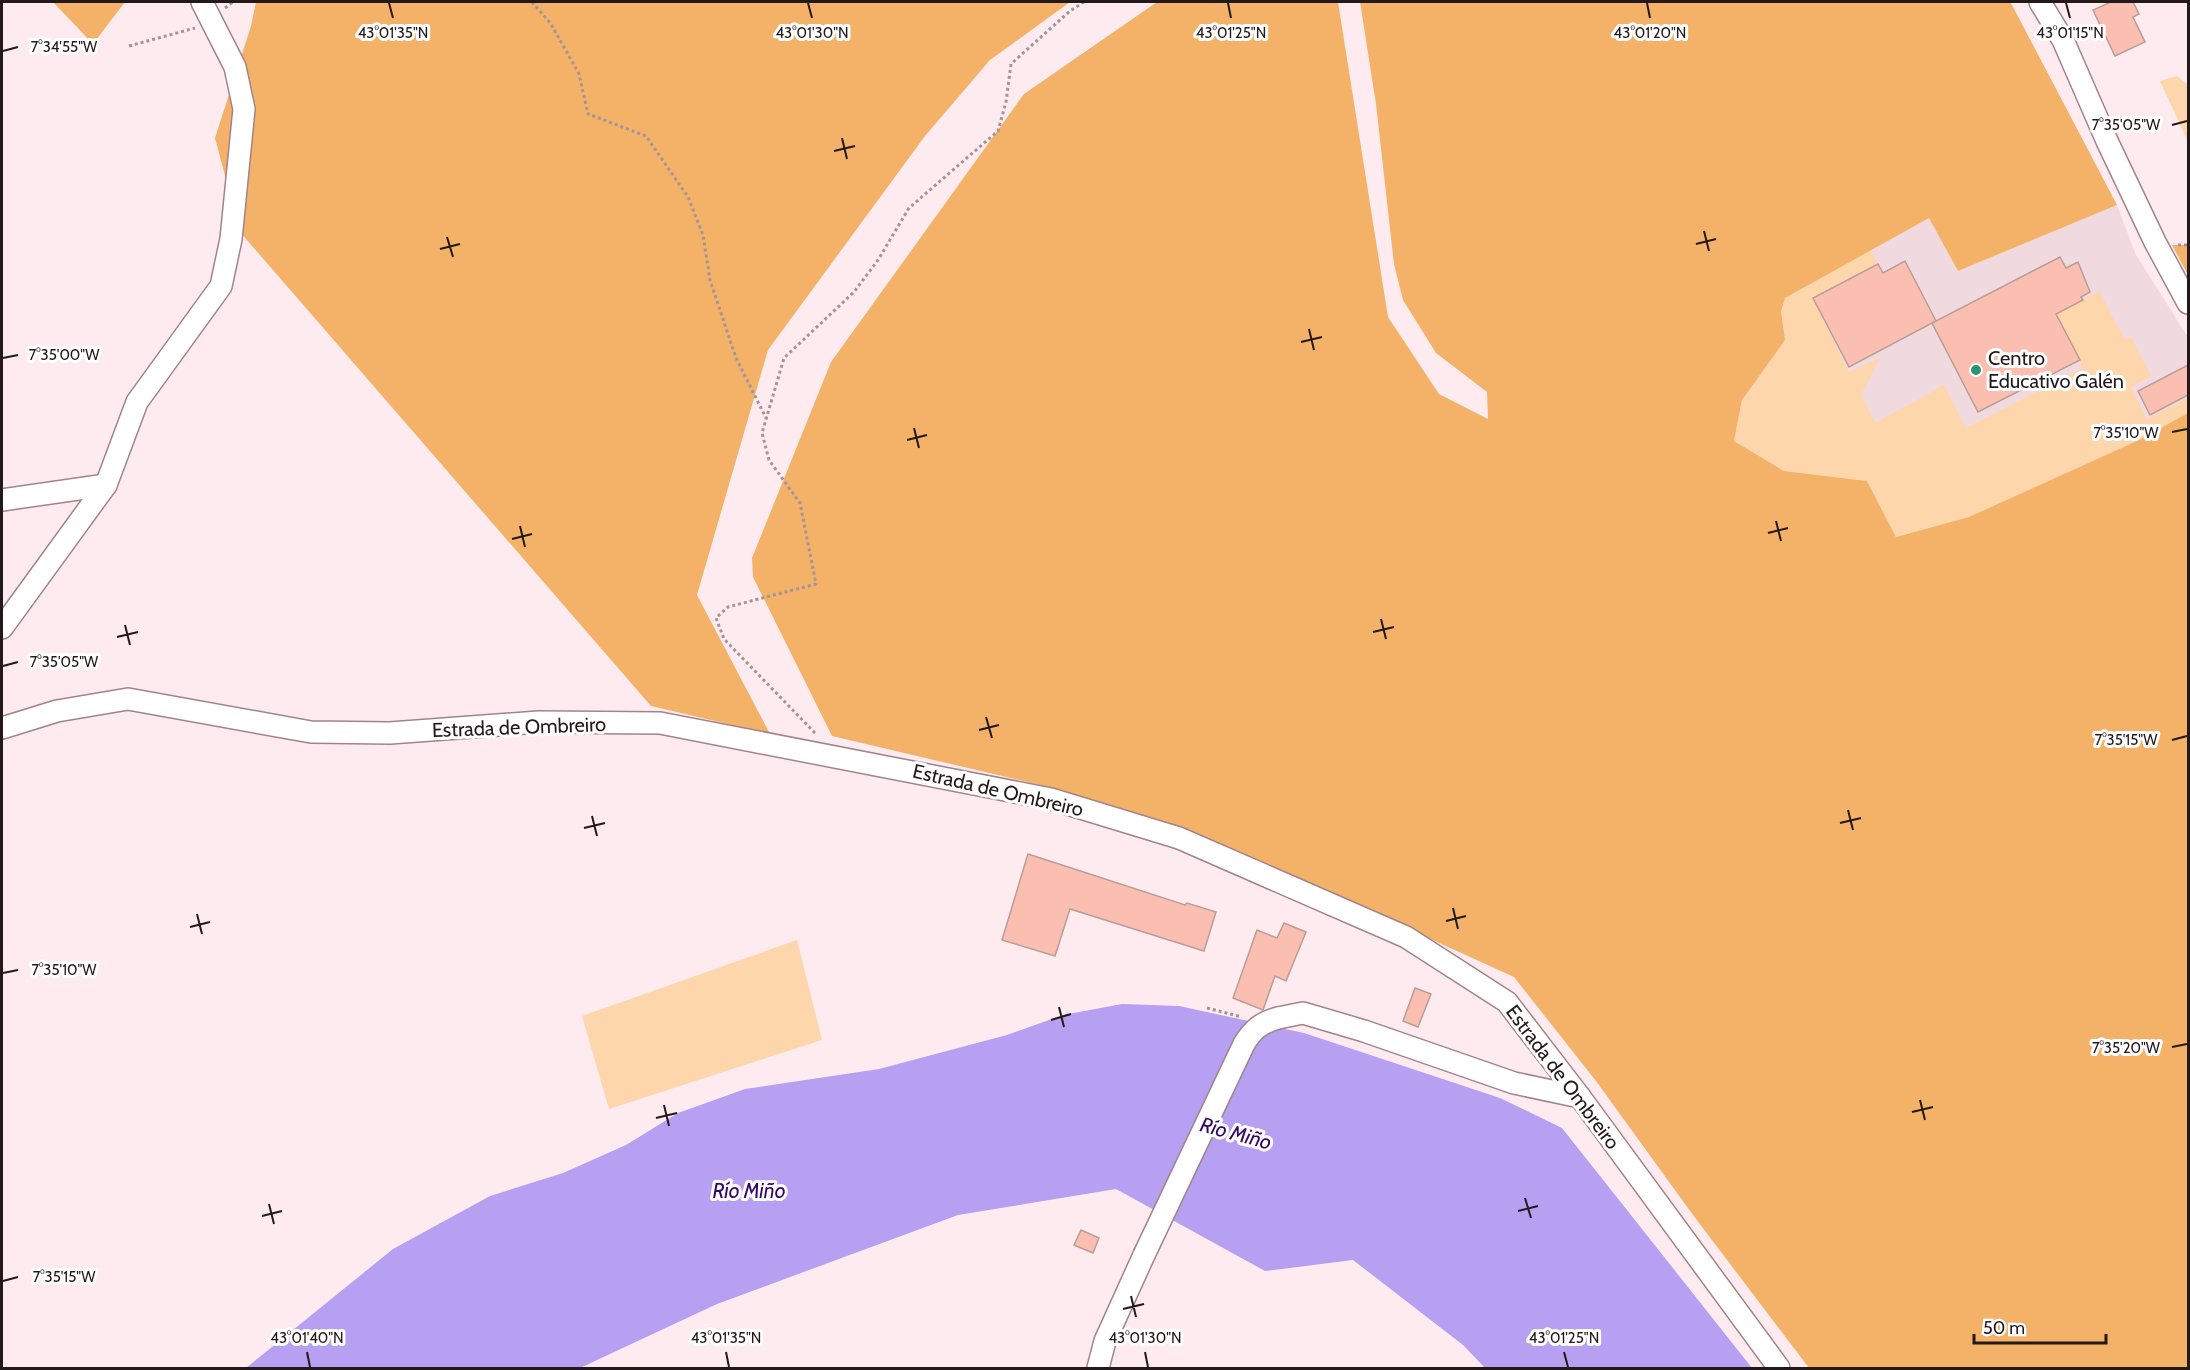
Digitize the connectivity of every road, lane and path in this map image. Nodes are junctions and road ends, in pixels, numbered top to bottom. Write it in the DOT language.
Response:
graph roads {
  1 [pos="202,2"];
  2 [pos="532,2"];
  3 [pos="1084,2"];
  4 [pos="2040,2"];
  5 [pos="214,23"];
  6 [pos="129,46"];
  7 [pos="2188,303"];
  8 [pos="766,419"];
  9 [pos="106,485"];
  10 [pos="2,500"];
  11 [pos="2,628"];
  12 [pos="2,728"];
  13 [pos="819,735"];
  14 [pos="1580,1097"];
  15 [pos="1098,1368"];
  16 [pos="1779,1368"];
  1 -- 5 [label="street"];
  2 -- 8 [label="path"];
  3 -- 8 [label="path"];
  4 -- 7 [label="street"];
  5 -- 6 [label="path"];
  5 -- 9 [label="street"];
  8 -- 13 [label="path"];
  9 -- 10 [label="street"];
  9 -- 11 [label="street"];
  12 -- 14 [label="street, Estrada de Ombreiro"];
  14 -- 15 [label="street, bridge"];
  14 -- 16 [label="street, Estrada de Ombreiro"];
}
